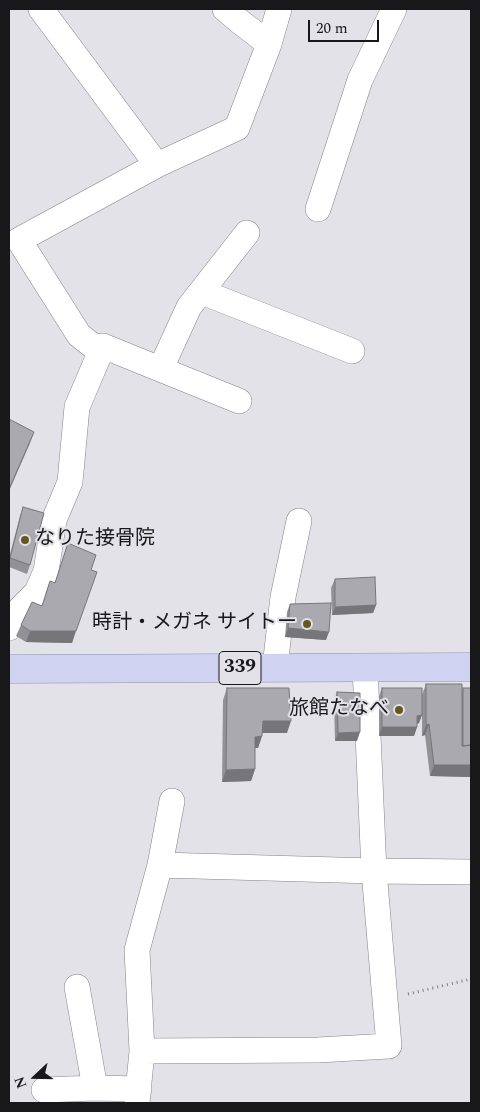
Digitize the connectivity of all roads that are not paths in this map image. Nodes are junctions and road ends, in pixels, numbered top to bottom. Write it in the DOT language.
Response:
graph roads {
  1 [pos="41,9"];
  2 [pos="224,9"];
  3 [pos="279,9"];
  4 [pos="394,9"];
  5 [pos="269,44"];
  6 [pos="157,165"];
  7 [pos="318,209"];
  8 [pos="247,233"];
  9 [pos="202,292"];
  10 [pos="103,346"];
  11 [pos="352,351"];
  12 [pos="160,368"];
  13 [pos="239,401"];
  14 [pos="299,521"];
  15 [pos="9,628"];
  16 [pos="275,667"];
  17 [pos="365,667"];
  18 [pos="471,667"];
  19 [pos="9,669"];
  20 [pos="172,801"];
  21 [pos="160,865"];
  22 [pos="374,871"];
  23 [pos="471,872"];
  24 [pos="77,987"];
  25 [pos="142,1051"];
  26 [pos="95,1088"];
  27 [pos="44,1090"];
  28 [pos="138,1096"];
  1 -- 6 [label="street"];
  2 -- 5 [label="street"];
  3 -- 5 [label="street"];
  4 -- 7 [label="street"];
  5 -- 6 [label="street"];
  6 -- 10 [label="street"];
  8 -- 9 [label="street"];
  9 -- 11 [label="street"];
  9 -- 12 [label="street"];
  10 -- 12 [label="street"];
  10 -- 15 [label="street"];
  12 -- 13 [label="street"];
  14 -- 16 [label="street"];
  16 -- 17 [label="highway, 339"];
  16 -- 19 [label="highway, 339"];
  17 -- 18 [label="highway, 339"];
  17 -- 22 [label="street"];
  20 -- 21 [label="street"];
  21 -- 22 [label="street"];
  21 -- 25 [label="street"];
  22 -- 23 [label="street"];
  22 -- 25 [label="street"];
  24 -- 26 [label="street"];
  25 -- 28 [label="street"];
  26 -- 27 [label="street"];
  26 -- 28 [label="street"];
}
